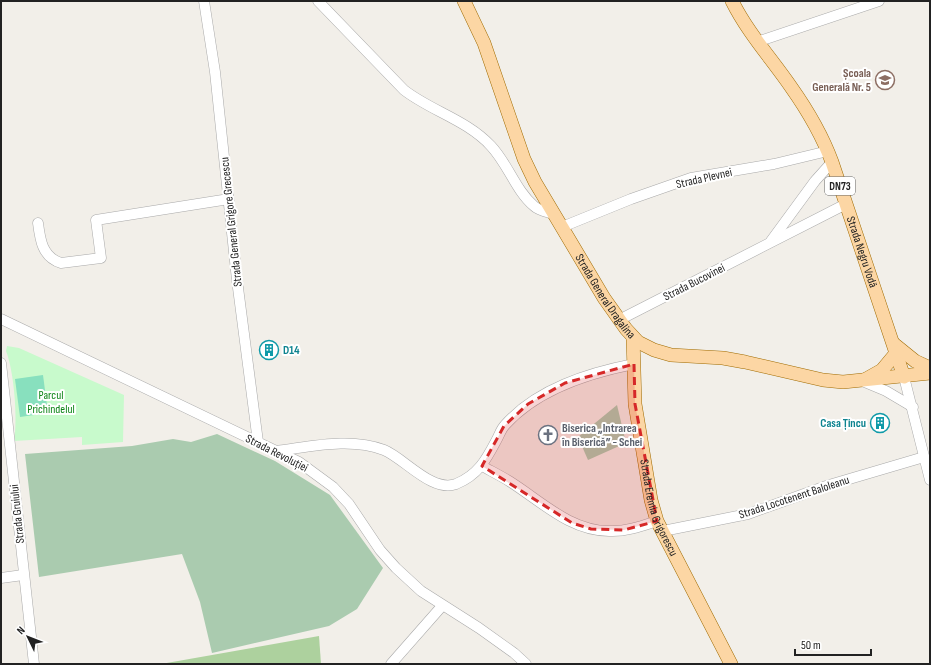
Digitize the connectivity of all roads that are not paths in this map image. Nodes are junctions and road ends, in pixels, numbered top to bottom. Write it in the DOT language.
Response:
graph roads {
  1 [pos="204,1"];
  2 [pos="318,1"];
  3 [pos="464,1"];
  4 [pos="732,1"];
  5 [pos="879,1"];
  6 [pos="757,42"];
  7 [pos="830,157"];
  8 [pos="229,199"];
  9 [pos="846,204"];
  10 [pos="554,214"];
  11 [pos="38,223"];
  12 [pos="562,227"];
  13 [pos="770,243"];
  14 [pos="1,319"];
  15 [pos="619,320"];
  16 [pos="633,338"];
  17 [pos="896,348"];
  18 [pos="1,363"];
  19 [pos="634,364"];
  20 [pos="930,368"];
  21 [pos="930,373"];
  22 [pos="904,377"];
  23 [pos="862,381"];
  24 [pos="913,407"];
  25 [pos="258,442"];
  26 [pos="276,451"];
  27 [pos="924,457"];
  28 [pos="482,466"];
  29 [pos="929,474"];
  30 [pos="660,526"];
  31 [pos="23,575"];
  32 [pos="1,578"];
  33 [pos="442,606"];
  34 [pos="34,664"];
  35 [pos="391,664"];
  36 [pos="526,664"];
  37 [pos="731,664"];
  1 -- 8 [label="street, Strada General Grigore Grecescu"];
  2 -- 10 [label="street"];
  3 -- 10 [label="main road, Strada General Dragalina"];
  4 -- 6 [label="main road, DN73"];
  5 -- 6 [label="street"];
  6 -- 7 [label="main road, Strada Negru Vodă / DN73"];
  7 -- 9 [label="main road, Strada Negru Vodă / DN73"];
  7 -- 12 [label="street, Strada Plevnei"];
  7 -- 13 [label="street, Strada Bucovinei"];
  8 -- 11 [label="street"];
  8 -- 25 [label="street, Strada General Grigore Grecescu"];
  9 -- 13 [label="street, Strada Bucovinei"];
  9 -- 17 [label="main road, Strada Negru Vodă / DN73"];
  10 -- 12 [label="main road, Strada General Dragalina"];
  12 -- 15 [label="main road, Strada General Dragalina"];
  13 -- 15 [label="street, Strada Bucovinei"];
  14 -- 25 [label="street, Strada Revoluției"];
  15 -- 16 [label="main road, Strada General Dragalina"];
  16 -- 19 [label="main road, Strada Eremia Grigorescu"];
  16 -- 23 [label="main road, Strada General Dragalina"];
  17 -- 20 [label="main road"];
  17 -- 22 [label="main road, Strada Negru Vodă / DN73"];
  17 -- 23 [label="main road"];
  18 -- 31 [label="street, Strada Gruiului"];
  19 -- 28 [label="street"];
  19 -- 30 [label="main road, Strada Eremia Grigorescu"];
  21 -- 22 [label="main road, Strada General Dragalina"];
  22 -- 23 [label="main road, Strada General Dragalina"];
  22 -- 24 [label="street, Strada Negru Vodă / DN73"];
  23 -- 24 [label="street"];
  24 -- 27 [label="street, Strada Negru Vodă / DN73"];
  25 -- 26 [label="street, Strada Revoluției"];
  26 -- 28 [label="street"];
  26 -- 33 [label="street, Strada Revoluției"];
  27 -- 29 [label="street, Strada Negru Vodă / DN73"];
  27 -- 30 [label="street, Strada Locotenent Baloleanu"];
  28 -- 30 [label="street, Strada Locotenent Baloleanu"];
  30 -- 37 [label="main road, Strada Eremia Grigorescu"];
  31 -- 32 [label="street"];
  31 -- 34 [label="street, Strada Gruiului"];
  33 -- 35 [label="street"];
  33 -- 36 [label="street, Strada Revoluției"];
}
